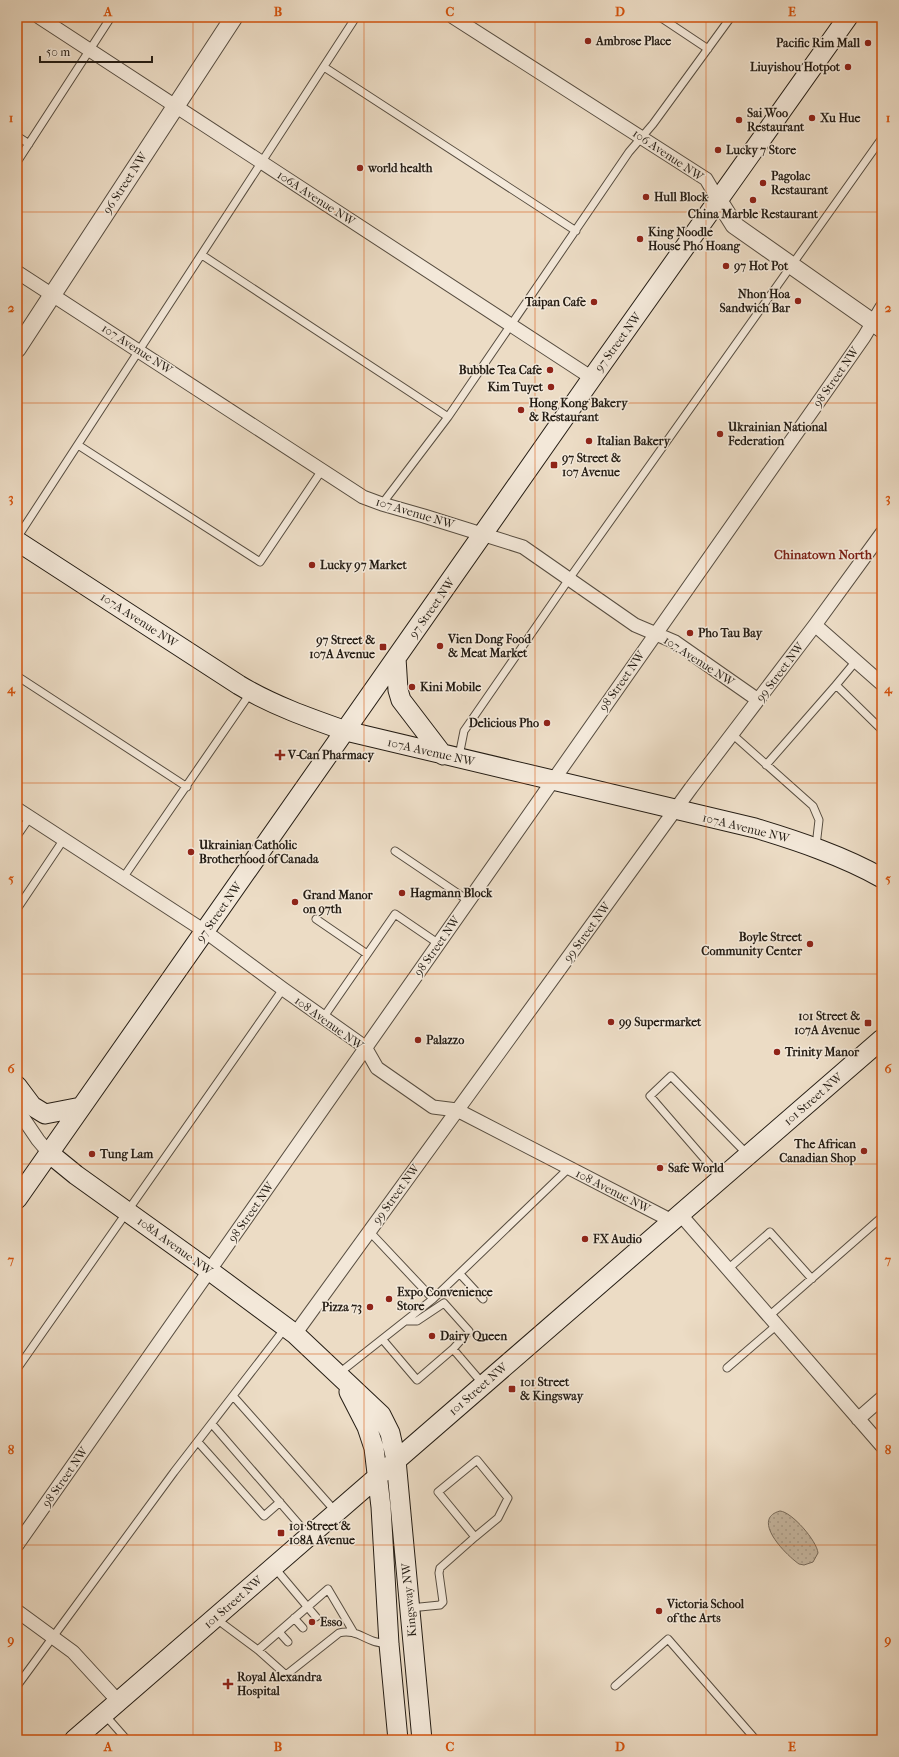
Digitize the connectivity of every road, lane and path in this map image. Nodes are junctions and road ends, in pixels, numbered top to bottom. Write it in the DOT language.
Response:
graph roads {
  1 [pos="39,17"];
  2 [pos="111,17"];
  3 [pos="234,17"];
  4 [pos="356,17"];
  5 [pos="453,17"];
  6 [pos="660,17"];
  7 [pos="731,17"];
  8 [pos="848,17"];
  9 [pos="708,48"];
  10 [pos="90,50"];
  11 [pos="324,67"];
  12 [pos="175,106"];
  13 [pos="17,136"];
  14 [pos="642,137"];
  15 [pos="882,138"];
  16 [pos="29,144"];
  17 [pos="17,162"];
  18 [pos="261,163"];
  19 [pos="719,201"];
  20 [pos="576,231"];
  21 [pos="202,255"];
  22 [pos="792,266"];
  23 [pos="17,272"];
  24 [pos="52,295"];
  25 [pos="882,307"];
  26 [pos="511,324"];
  27 [pos="877,326"];
  28 [pos="17,349"];
  29 [pos="140,350"];
  30 [pos="592,378"];
  31 [pos="448,417"];
  32 [pos="78,445"];
  33 [pos="322,470"];
  34 [pos="382,504"];
  35 [pos="882,533"];
  36 [pos="483,535"];
  37 [pos="17,540"];
  38 [pos="569,579"];
  39 [pos="815,625"];
  40 [pos="655,634"];
  41 [pos="396,658"];
  42 [pos="856,661"];
  43 [pos="17,676"];
  44 [pos="882,684"];
  45 [pos="836,686"];
  46 [pos="251,692"];
  47 [pos="758,700"];
  48 [pos="882,730"];
  49 [pos="346,731"];
  50 [pos="732,734"];
  51 [pos="451,756"];
  52 [pos="766,764"];
  53 [pos="552,781"];
  54 [pos="187,787"];
  55 [pos="17,809"];
  56 [pos="675,810"];
  57 [pos="30,817"];
  58 [pos="17,836"];
  59 [pos="64,839"];
  60 [pos="816,849"];
  61 [pos="395,851"];
  62 [pos="123,878"];
  63 [pos="882,878"];
  64 [pos="469,901"];
  65 [pos="17,909"];
  66 [pos="316,918"];
  67 [pos="206,932"];
  68 [pos="439,944"];
  69 [pos="367,954"];
  70 [pos="283,989"];
  71 [pos="323,1018"];
  72 [pos="882,1039"];
  73 [pos="365,1047"];
  74 [pos="17,1086"];
  75 [pos="81,1106"];
  76 [pos="17,1109"];
  77 [pos="457,1110"];
  78 [pos="49,1153"];
  79 [pos="748,1155"];
  80 [pos="569,1168"];
  81 [pos="721,1179"];
  82 [pos="17,1199"];
  83 [pos="128,1212"];
  84 [pos="676,1218"];
  85 [pos="882,1218"];
  86 [pos="369,1231"];
  87 [pos="728,1269"];
  88 [pos="210,1271"];
  89 [pos="460,1274"];
  90 [pos="812,1278"];
  91 [pos="433,1299"];
  92 [pos="483,1299"];
  93 [pos="407,1321"];
  94 [pos="773,1321"];
  95 [pos="290,1331"];
  96 [pos="383,1340"];
  97 [pos="452,1349"];
  98 [pos="727,1368"];
  99 [pos="17,1369"];
  100 [pos="339,1376"];
  101 [pos="483,1384"];
  102 [pos="234,1397"];
  103 [pos="882,1398"];
  104 [pos="858,1419"];
  105 [pos="212,1424"];
  106 [pos="198,1442"];
  107 [pos="882,1446"];
  108 [pos="396,1460"];
  109 [pos="377,1477"];
  110 [pos="280,1502"];
  111 [pos="336,1512"];
  112 [pos="309,1536"];
  113 [pos="475,1537"];
  114 [pos="17,1545"];
  115 [pos="274,1567"];
  116 [pos="307,1606"];
  117 [pos="410,1608"];
  118 [pos="17,1611"];
  119 [pos="316,1617"];
  120 [pos="215,1618"];
  121 [pos="294,1618"];
  122 [pos="303,1628"];
  123 [pos="279,1632"];
  124 [pos="354,1633"];
  125 [pos="53,1636"];
  126 [pos="288,1642"];
  127 [pos="389,1644"];
  128 [pos="258,1650"];
  129 [pos="17,1686"];
  130 [pos="615,1686"];
  131 [pos="118,1701"];
  132 [pos="104,1714"];
  133 [pos="74,1740"];
  134 [pos="127,1740"];
  135 [pos="398,1740"];
  136 [pos="422,1740"];
  137 [pos="756,1740"];
  1 -- 10 [label="street, 106A Avenue NW"];
  2 -- 10 [label="lane"];
  3 -- 12 [label="street, 96 Street NW"];
  4 -- 11 [label="lane"];
  5 -- 14 [label="street, 106 Avenue NW"];
  6 -- 9 [label="lane"];
  7 -- 9 [label="lane"];
  8 -- 19 [label="main road, 97 Street NW"];
  9 -- 14 [label="lane"];
  10 -- 12 [label="street, 106A Avenue NW"];
  10 -- 16 [label="lane"];
  11 -- 18 [label="lane"];
  11 -- 20 [label="lane"];
  12 -- 18 [label="street, 106A Avenue NW"];
  12 -- 24 [label="street, 96 Street NW"];
  13 -- 16 [label="lane"];
  14 -- 19 [label="street, 106 Avenue NW"];
  14 -- 20 [label="lane"];
  15 -- 22 [label="lane"];
  16 -- 17 [label="lane"];
  18 -- 21 [label="lane"];
  18 -- 26 [label="street, 106A Avenue NW"];
  19 -- 22 [label="street, 106 Avenue NW"];
  19 -- 30 [label="main road, 97 Street NW"];
  20 -- 26 [label="lane"];
  21 -- 29 [label="lane"];
  21 -- 31 [label="lane"];
  22 -- 27 [label="street, 106 Avenue NW"];
  22 -- 38 [label="lane"];
  23 -- 24 [label="street, 107 Avenue NW"];
  24 -- 28 [label="street, 96 Street NW"];
  24 -- 29 [label="street, 107 Avenue NW"];
  25 -- 27 [label="street, 98 Street NW"];
  26 -- 30 [label="street, 106A Avenue NW"];
  26 -- 31 [label="lane"];
  27 -- 40 [label="street, 98 Street NW"];
  29 -- 32 [label="lane"];
  29 -- 33 [label="street, 107 Avenue NW"];
  30 -- 36 [label="main road, 97 Street NW"];
  31 -- 34 [label="lane"];
  32 -- 33 [label="lane"];
  32 -- 37 [label="lane"];
  33 -- 34 [label="street, 107 Avenue NW"];
  34 -- 36 [label="street, 107 Avenue NW"];
  35 -- 39 [label="street, 99 Street NW"];
  36 -- 38 [label="street, 107 Avenue NW"];
  36 -- 41 [label="main road, 97 Street NW"];
  37 -- 46 [label="main road, 107A Avenue NW"];
  38 -- 40 [label="street, 107 Avenue NW"];
  38 -- 51 [label="lane"];
  39 -- 42 [label="street"];
  39 -- 47 [label="street, 99 Street NW"];
  40 -- 47 [label="street, 107 Avenue NW"];
  40 -- 53 [label="street, 98 Street NW"];
  41 -- 49 [label="main road, 97 Street NW"];
  41 -- 51 [label="main road"];
  42 -- 44 [label="street"];
  42 -- 45 [label="lane"];
  43 -- 54 [label="lane"];
  45 -- 48 [label="lane"];
  45 -- 52 [label="lane"];
  46 -- 49 [label="main road, 107A Avenue NW"];
  46 -- 54 [label="lane"];
  47 -- 50 [label="street, 99 Street NW"];
  49 -- 51 [label="main road, 107A Avenue NW"];
  49 -- 67 [label="main road, 97 Street NW"];
  50 -- 52 [label="lane"];
  50 -- 56 [label="street, 99 Street NW"];
  51 -- 53 [label="main road, 107A Avenue NW"];
  52 -- 60 [label="lane"];
  53 -- 56 [label="main road, 107A Avenue NW"];
  53 -- 64 [label="street, 98 Street NW"];
  54 -- 62 [label="lane"];
  55 -- 57 [label="street, 108 Avenue NW"];
  56 -- 60 [label="main road, 107A Avenue NW"];
  56 -- 77 [label="street, 99 Street NW"];
  57 -- 58 [label="lane"];
  57 -- 59 [label="street, 108 Avenue NW"];
  59 -- 62 [label="street, 108 Avenue NW"];
  59 -- 65 [label="lane"];
  60 -- 63 [label="main road, 107A Avenue NW"];
  61 -- 64 [label="lane"];
  62 -- 67 [label="street, 108 Avenue NW"];
  64 -- 68 [label="street, 98 Street NW"];
  66 -- 69 [label="lane"];
  67 -- 70 [label="street, 108 Avenue NW"];
  67 -- 75 [label="main road, 97 Street NW"];
  68 -- 69 [label="lane"];
  68 -- 73 [label="street, 98 Street NW"];
  69 -- 71 [label="lane"];
  70 -- 71 [label="street, 108 Avenue NW"];
  70 -- 83 [label="lane"];
  71 -- 73 [label="street, 108 Avenue NW"];
  72 -- 79 [label="main road, 101 Street NW"];
  73 -- 77 [label="street, 108 Avenue NW"];
  73 -- 88 [label="street, 98 Street NW"];
  74 -- 75 [label="main road"];
  75 -- 78 [label="main road, 97 Street NW"];
  76 -- 78 [label="street, 108A Avenue NW"];
  77 -- 80 [label="street, 108 Avenue NW"];
  77 -- 86 [label="street, 99 Street NW"];
  78 -- 82 [label="main road, 97 Street NW"];
  78 -- 83 [label="main road, 108A Avenue NW"];
  79 -- 81 [label="main road, 101 Street NW"];
  79 -- 81 [label="lane"];
  80 -- 84 [label="street, 108 Avenue NW"];
  80 -- 89 [label="lane"];
  81 -- 84 [label="main road, 101 Street NW"];
  83 -- 88 [label="main road, 108A Avenue NW"];
  83 -- 99 [label="lane"];
  84 -- 87 [label="street, 108 Avenue NW"];
  84 -- 101 [label="main road, 101 Street NW"];
  85 -- 90 [label="lane"];
  86 -- 91 [label="lane"];
  86 -- 95 [label="street, 99 Street NW"];
  87 -- 90 [label="lane"];
  87 -- 94 [label="street, 108 Avenue NW"];
  88 -- 95 [label="main road, 108A Avenue NW"];
  88 -- 114 [label="street, 98 Street NW"];
  89 -- 91 [label="lane"];
  89 -- 92 [label="lane"];
  90 -- 94 [label="lane"];
  91 -- 93 [label="lane"];
  93 -- 96 [label="lane"];
  93 -- 97 [label="lane"];
  94 -- 98 [label="lane"];
  94 -- 104 [label="street, 108 Avenue NW"];
  95 -- 100 [label="main road, 108A Avenue NW"];
  95 -- 102 [label="lane"];
  96 -- 97 [label="lane"];
  96 -- 100 [label="lane"];
  97 -- 101 [label="lane"];
  100 -- 108 [label="main road, 108A Avenue NW"];
  100 -- 109 [label="main road, 108A Avenue NW"];
  101 -- 108 [label="main road, 101 Street NW"];
  102 -- 105 [label="lane"];
  102 -- 111 [label="lane"];
  103 -- 104 [label="street"];
  104 -- 107 [label="street, 108 Avenue NW"];
  105 -- 106 [label="lane"];
  105 -- 110 [label="lane"];
  106 -- 110 [label="lane"];
  106 -- 125 [label="lane"];
  108 -- 109 [label="main road, 101 Street NW"];
  108 -- 117 [label="main road, Kingsway NW"];
  109 -- 111 [label="main road, 101 Street NW"];
  109 -- 127 [label="main road, Kingsway NW"];
  110 -- 112 [label="lane"];
  111 -- 112 [label="main road, 101 Street NW"];
  112 -- 115 [label="main road, 101 Street NW"];
  113 -- 113 [label="lane"];
  113 -- 117 [label="lane"];
  115 -- 116 [label="lane"];
  115 -- 120 [label="main road, 101 Street NW"];
  116 -- 119 [label="lane"];
  116 -- 121 [label="lane"];
  116 -- 124 [label="lane"];
  117 -- 136 [label="main road, Kingsway NW"];
  118 -- 125 [label="street"];
  120 -- 128 [label="lane"];
  120 -- 131 [label="main road, 101 Street NW"];
  121 -- 122 [label="lane"];
  121 -- 123 [label="lane"];
  123 -- 126 [label="lane"];
  123 -- 128 [label="lane"];
  124 -- 127 [label="lane"];
  124 -- 128 [label="lane"];
  125 -- 129 [label="lane"];
  125 -- 131 [label="street"];
  127 -- 135 [label="main road, Kingsway NW"];
  130 -- 137 [label="lane"];
  131 -- 132 [label="main road, 101 Street NW"];
  132 -- 133 [label="main road, 101 Street NW"];
  132 -- 134 [label="lane"];
}
